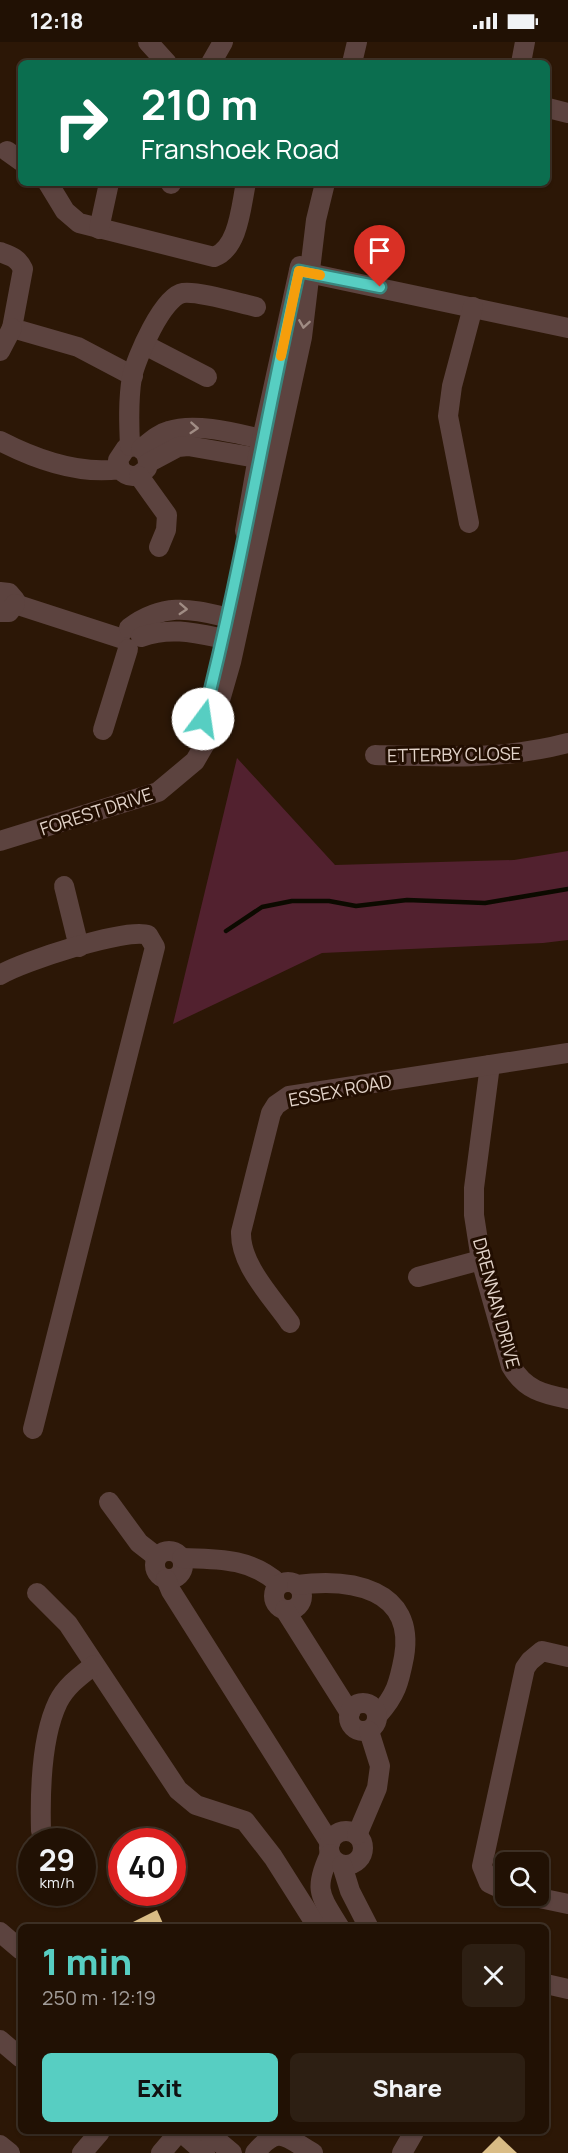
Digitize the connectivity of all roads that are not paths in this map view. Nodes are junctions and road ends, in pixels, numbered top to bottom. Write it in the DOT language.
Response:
graph roads {
  1 [pos="148,42"];
  2 [pos="223,42"];
  3 [pos="345,42"];
  4 [pos="357,42"];
  5 [pos="525,42"];
  6 [pos="164,60"];
  7 [pos="213,60"];
  8 [pos="341,60"];
  9 [pos="353,60"];
  10 [pos="521,60"];
  11 [pos="550,108"];
  12 [pos="568,113"];
  13 [pos="50,186"];
  14 [pos="108,186"];
  15 [pos="245,186"];
  16 [pos="316,186"];
  17 [pos="324,186"];
  18 [pos="99,229"];
  19 [pos="0,252"];
  20 [pos="304,272"];
  21 [pos="256,307"];
  22 [pos="473,307"];
  23 [pos="12,328"];
  24 [pos="568,328"];
  25 [pos="145,345"];
  26 [pos="0,351"];
  27 [pos="133,376"];
  28 [pos="207,377"];
  29 [pos="0,441"];
  30 [pos="266,456"];
  31 [pos="140,458"];
  32 [pos="469,523"];
  33 [pos="159,547"];
  34 [pos="5,603"];
  35 [pos="234,619"];
  36 [pos="130,638"];
  37 [pos="229,640"];
  38 [pos="103,730"];
  39 [pos="568,742"];
  40 [pos="375,755"];
  41 [pos="0,841"];
  42 [pos="64,886"];
  43 [pos="79,947"];
  44 [pos="0,975"];
  45 [pos="568,1053"];
  46 [pos="490,1065"];
  47 [pos="481,1260"];
  48 [pos="418,1277"];
  49 [pos="290,1323"];
  50 [pos="568,1399"];
  51 [pos="33,1429"];
  52 [pos="109,1502"];
  53 [pos="157,1557"];
  54 [pos="182,1558"];
  55 [pos="166,1579"];
  56 [pos="288,1584"];
  57 [pos="37,1593"];
  58 [pos="568,1656"];
  59 [pos="94,1665"];
  60 [pos="373,1723"];
  61 [pos="41,1828"];
  62 [pos="357,1835"];
  63 [pos="334,1854"];
  64 [pos="495,1886"];
  65 [pos="549,1900"];
  66 [pos="356,1902"];
  67 [pos="568,1904"];
  68 [pos="330,1923"];
  69 [pos="367,1924"];
  70 [pos="0,1932"];
  71 [pos="18,1947"];
  72 [pos="549,1985"];
  73 [pos="568,1989"];
  74 [pos="0,2040"];
  75 [pos="18,2055"];
  76 [pos="98,2134"];
  77 [pos="178,2134"];
  78 [pos="182,2134"];
  79 [pos="209,2134"];
  80 [pos="413,2134"];
  81 [pos="0,2145"];
  82 [pos="10,2153"];
  83 [pos="82,2153"];
  84 [pos="161,2153"];
  85 [pos="205,2153"];
  86 [pos="232,2153"];
  87 [pos="255,2153"];
  88 [pos="313,2153"];
  89 [pos="402,2153"];
  1 -- 6 [label="street"];
  2 -- 7 [label="street"];
  3 -- 8 [label="street"];
  4 -- 9 [label="street"];
  5 -- 10 [label="street"];
  11 -- 12 [label="street"];
  13 -- 18 [label="street"];
  14 -- 18 [label="street"];
  15 -- 18 [label="street"];
  16 -- 20 [label="street, FOREST DRIVE"];
  17 -- 20 [label="street, FOREST DRIVE"];
  19 -- 23 [label="street"];
  20 -- 22 [label="street"];
  20 -- 30 [label="street, FOREST DRIVE"];
  21 -- 25 [label="street"];
  22 -- 24 [label="street"];
  22 -- 32 [label="street"];
  23 -- 26 [label="street"];
  23 -- 27 [label="street"];
  25 -- 27 [label="street"];
  25 -- 28 [label="street"];
  27 -- 31 [label="street"];
  29 -- 31 [label="street"];
  30 -- 31 [label="street"];
  31 -- 30 [label="street, one-way"];
  30 -- 35 [label="street, FOREST DRIVE"];
  31 -- 33 [label="street"];
  34 -- 36 [label="street"];
  36 -- 35 [label="street, one-way"];
  35 -- 37 [label="street, FOREST DRIVE"];
  36 -- 37 [label="street"];
  36 -- 38 [label="street"];
  37 -- 41 [label="street, FOREST DRIVE"];
  39 -- 40 [label="street, ETTERBY CLOSE"];
  42 -- 43 [label="street"];
  43 -- 44 [label="street"];
  43 -- 51 [label="street"];
  45 -- 46 [label="street, ESSEX ROAD"];
  46 -- 47 [label="street, DRENNAN DRIVE"];
  46 -- 49 [label="street, ESSEX ROAD"];
  47 -- 48 [label="street"];
  47 -- 50 [label="street, DRENNAN DRIVE"];
  52 -- 53 [label="street"];
  53 -- 54 [label="street"];
  53 -- 55 [label="street"];
  54 -- 55 [label="street"];
  54 -- 56 [label="street"];
  55 -- 63 [label="street"];
  56 -- 60 [label="street"];
  56 -- 60 [label="street"];
  57 -- 59 [label="street"];
  58 -- 64 [label="street"];
  59 -- 61 [label="street"];
  59 -- 68 [label="street"];
  60 -- 62 [label="street"];
  62 -- 63 [label="street"];
  62 -- 63 [label="street"];
  63 -- 66 [label="street"];
  63 -- 68 [label="street"];
  65 -- 67 [label="street"];
  66 -- 68 [label="street"];
  66 -- 69 [label="street"];
  70 -- 71 [label="street"];
  72 -- 73 [label="street"];
  74 -- 75 [label="street"];
  76 -- 83 [label="street"];
  77 -- 84 [label="street"];
  78 -- 85 [label="street"];
  79 -- 86 [label="street"];
  80 -- 89 [label="street"];
  81 -- 82 [label="street"];
  87 -- 88 [label="street"];
}
